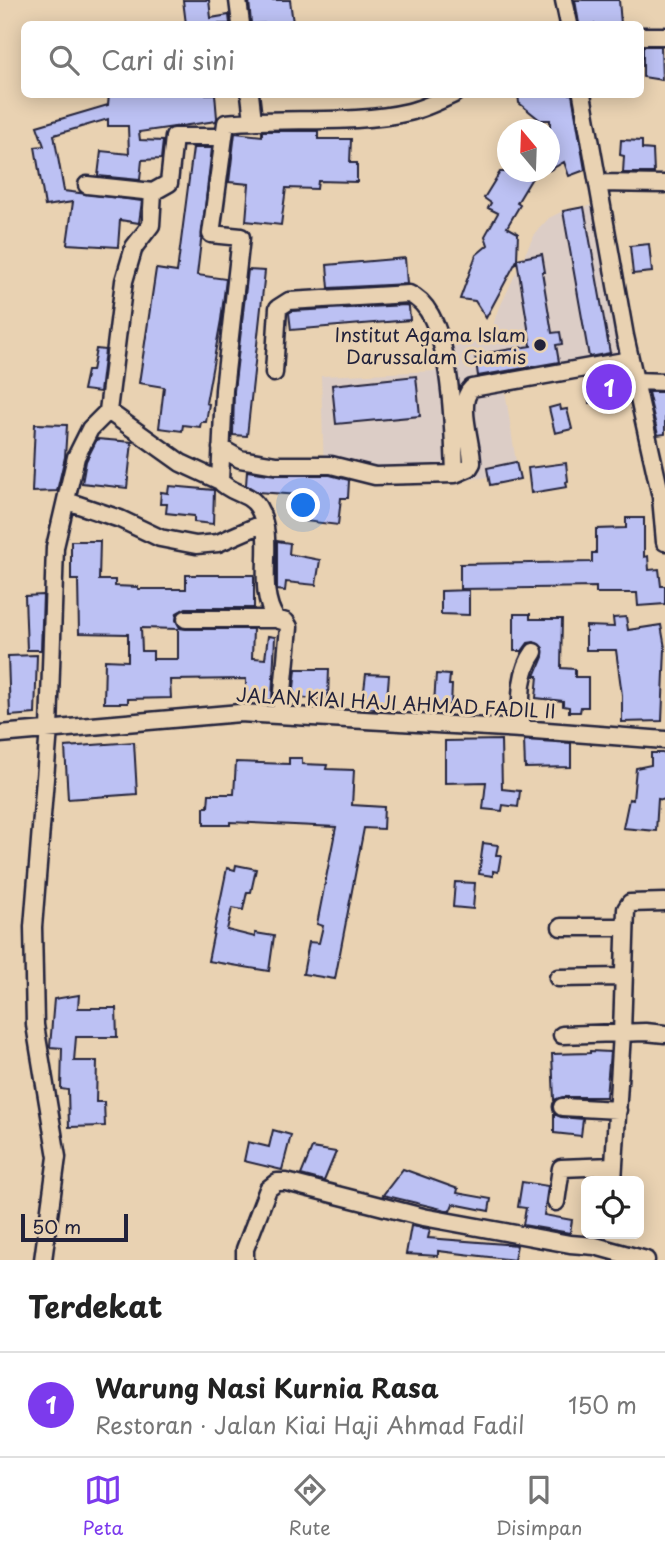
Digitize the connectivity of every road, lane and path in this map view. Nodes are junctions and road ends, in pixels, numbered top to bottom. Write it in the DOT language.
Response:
graph roads {
  1 [pos="238,0"];
  2 [pos="564,0"];
  3 [pos="241,21"];
  4 [pos="566,21"];
  5 [pos="644,36"];
  6 [pos="665,36"];
  7 [pos="250,98"];
  8 [pos="444,98"];
  9 [pos="583,98"];
  10 [pos="253,120"];
  11 [pos="224,137"];
  12 [pos="597,183"];
  13 [pos="665,184"];
  14 [pos="87,185"];
  15 [pos="153,192"];
  16 [pos="630,360"];
  17 [pos="274,373"];
  18 [pos="634,382"];
  19 [pos="665,382"];
  20 [pos="108,411"];
  21 [pos="222,448"];
  22 [pos="455,474"];
  23 [pos="219,481"];
  24 [pos="67,500"];
  25 [pos="260,524"];
  26 [pos="665,542"];
  27 [pos="186,618"];
  28 [pos="276,619"];
  29 [pos="534,652"];
  30 [pos="281,713"];
  31 [pos="49,729"];
  32 [pos="521,729"];
  33 [pos="0,734"];
  34 [pos="665,740"];
  35 [pos="665,902"];
  36 [pos="561,927"];
  37 [pos="625,927"];
  38 [pos="623,977"];
  39 [pos="558,978"];
  40 [pos="622,1032"];
  41 [pos="665,1034"];
  42 [pos="562,1035"];
  43 [pos="562,1107"];
  44 [pos="618,1110"];
  45 [pos="613,1174"];
  46 [pos="556,1202"];
  47 [pos="43,1260"];
  48 [pos="245,1260"];
  49 [pos="646,1260"];
  1 -- 3 [label="street"];
  2 -- 4 [label="street"];
  5 -- 6 [label="street"];
  7 -- 10 [label="street"];
  8 -- 10 [label="street"];
  9 -- 12 [label="street"];
  10 -- 11 [label="street"];
  11 -- 15 [label="street"];
  11 -- 21 [label="street"];
  12 -- 13 [label="street"];
  12 -- 16 [label="street"];
  14 -- 15 [label="street"];
  15 -- 20 [label="street"];
  16 -- 18 [label="street"];
  16 -- 22 [label="street"];
  17 -- 22 [label="street"];
  18 -- 19 [label="street"];
  18 -- 26 [label="street"];
  20 -- 23 [label="street"];
  20 -- 24 [label="street"];
  21 -- 22 [label="street"];
  21 -- 23 [label="street"];
  23 -- 25 [label="street"];
  24 -- 25 [label="street"];
  24 -- 31 [label="street"];
  25 -- 28 [label="street"];
  27 -- 28 [label="street"];
  28 -- 30 [label="street"];
  29 -- 32 [label="street"];
  30 -- 31 [label="street, JALAN KIAI HAJI AHMAD FADIL II"];
  30 -- 32 [label="street, JALAN KIAI HAJI AHMAD FADIL II"];
  31 -- 33 [label="street, JALAN KIAI HAJI AHMAD FADIL II"];
  31 -- 47 [label="street"];
  32 -- 34 [label="street, JALAN KIAI HAJI AHMAD FADIL II"];
  35 -- 37 [label="street"];
  36 -- 37 [label="street"];
  37 -- 38 [label="street"];
  38 -- 39 [label="street"];
  38 -- 40 [label="street"];
  40 -- 41 [label="street"];
  40 -- 42 [label="street"];
  40 -- 44 [label="street"];
  43 -- 44 [label="street"];
  44 -- 45 [label="street"];
  45 -- 46 [label="street"];
  48 -- 49 [label="street"];
}
